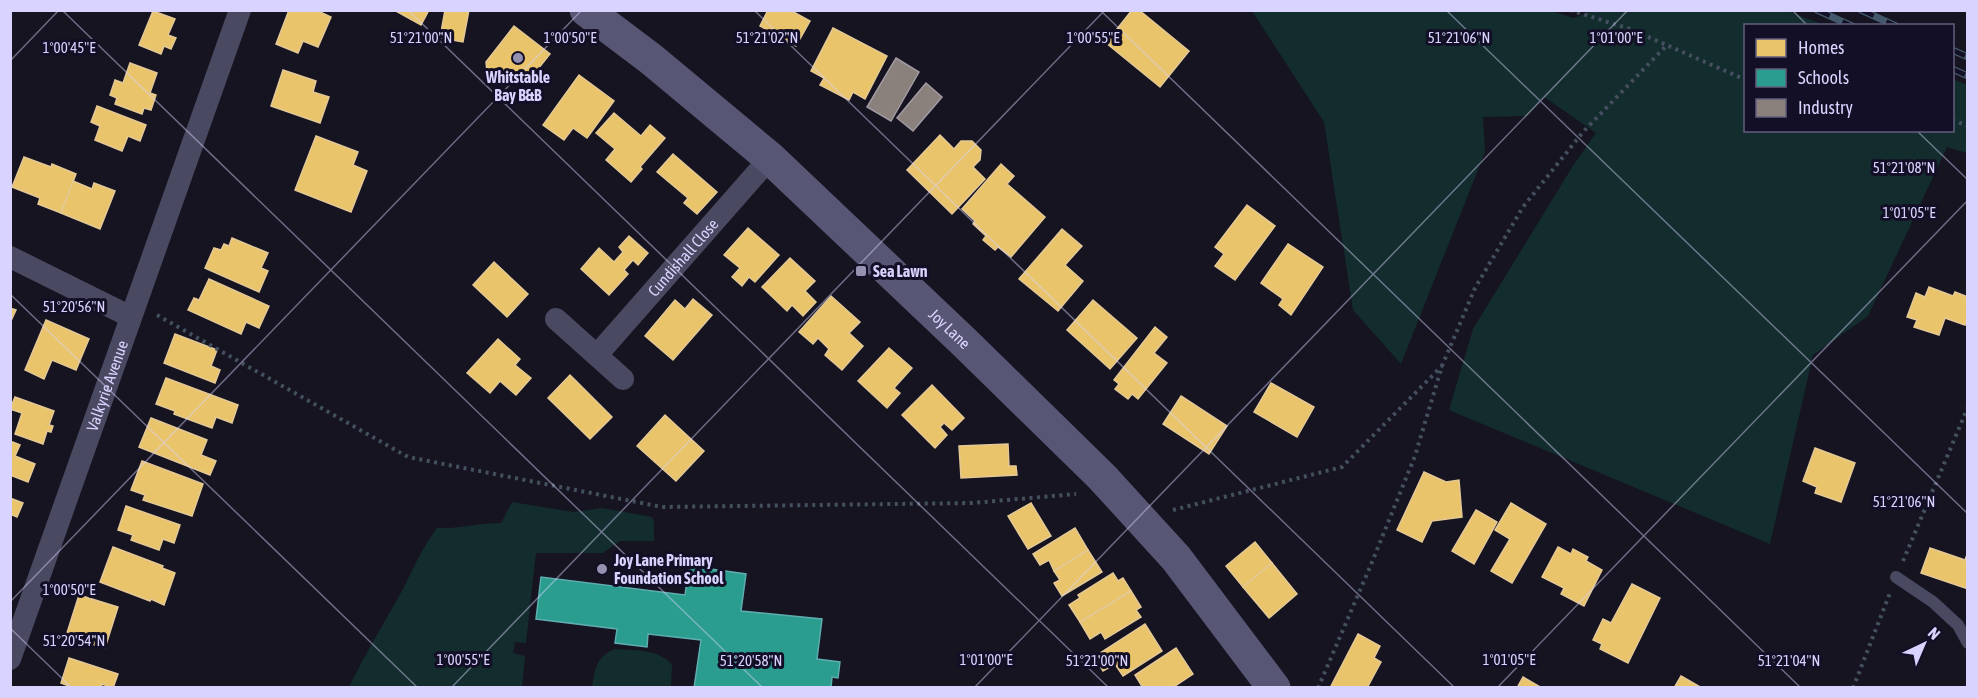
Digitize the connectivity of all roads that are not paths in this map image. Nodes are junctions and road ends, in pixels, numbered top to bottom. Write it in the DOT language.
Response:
graph roads {
  1 [pos="240,10"];
  2 [pos="586,10"];
  3 [pos="770,158"];
  4 [pos="10,257"];
  5 [pos="134,310"];
  6 [pos="556,320"];
  7 [pos="597,355"];
  8 [pos="623,379"];
  9 [pos="1896,577"];
  10 [pos="1968,642"];
  11 [pos="10,659"];
  12 [pos="1274,687"];
  1 -- 5 [label="street, Valkyrie Avenue"];
  2 -- 3 [label="street, Joy Lane"];
  3 -- 7 [label="street, Cundishall Close"];
  3 -- 12 [label="street, Joy Lane"];
  4 -- 5 [label="street"];
  5 -- 11 [label="street, Valkyrie Avenue"];
  6 -- 7 [label="street"];
  7 -- 8 [label="street"];
  9 -- 10 [label="lane"];
}
